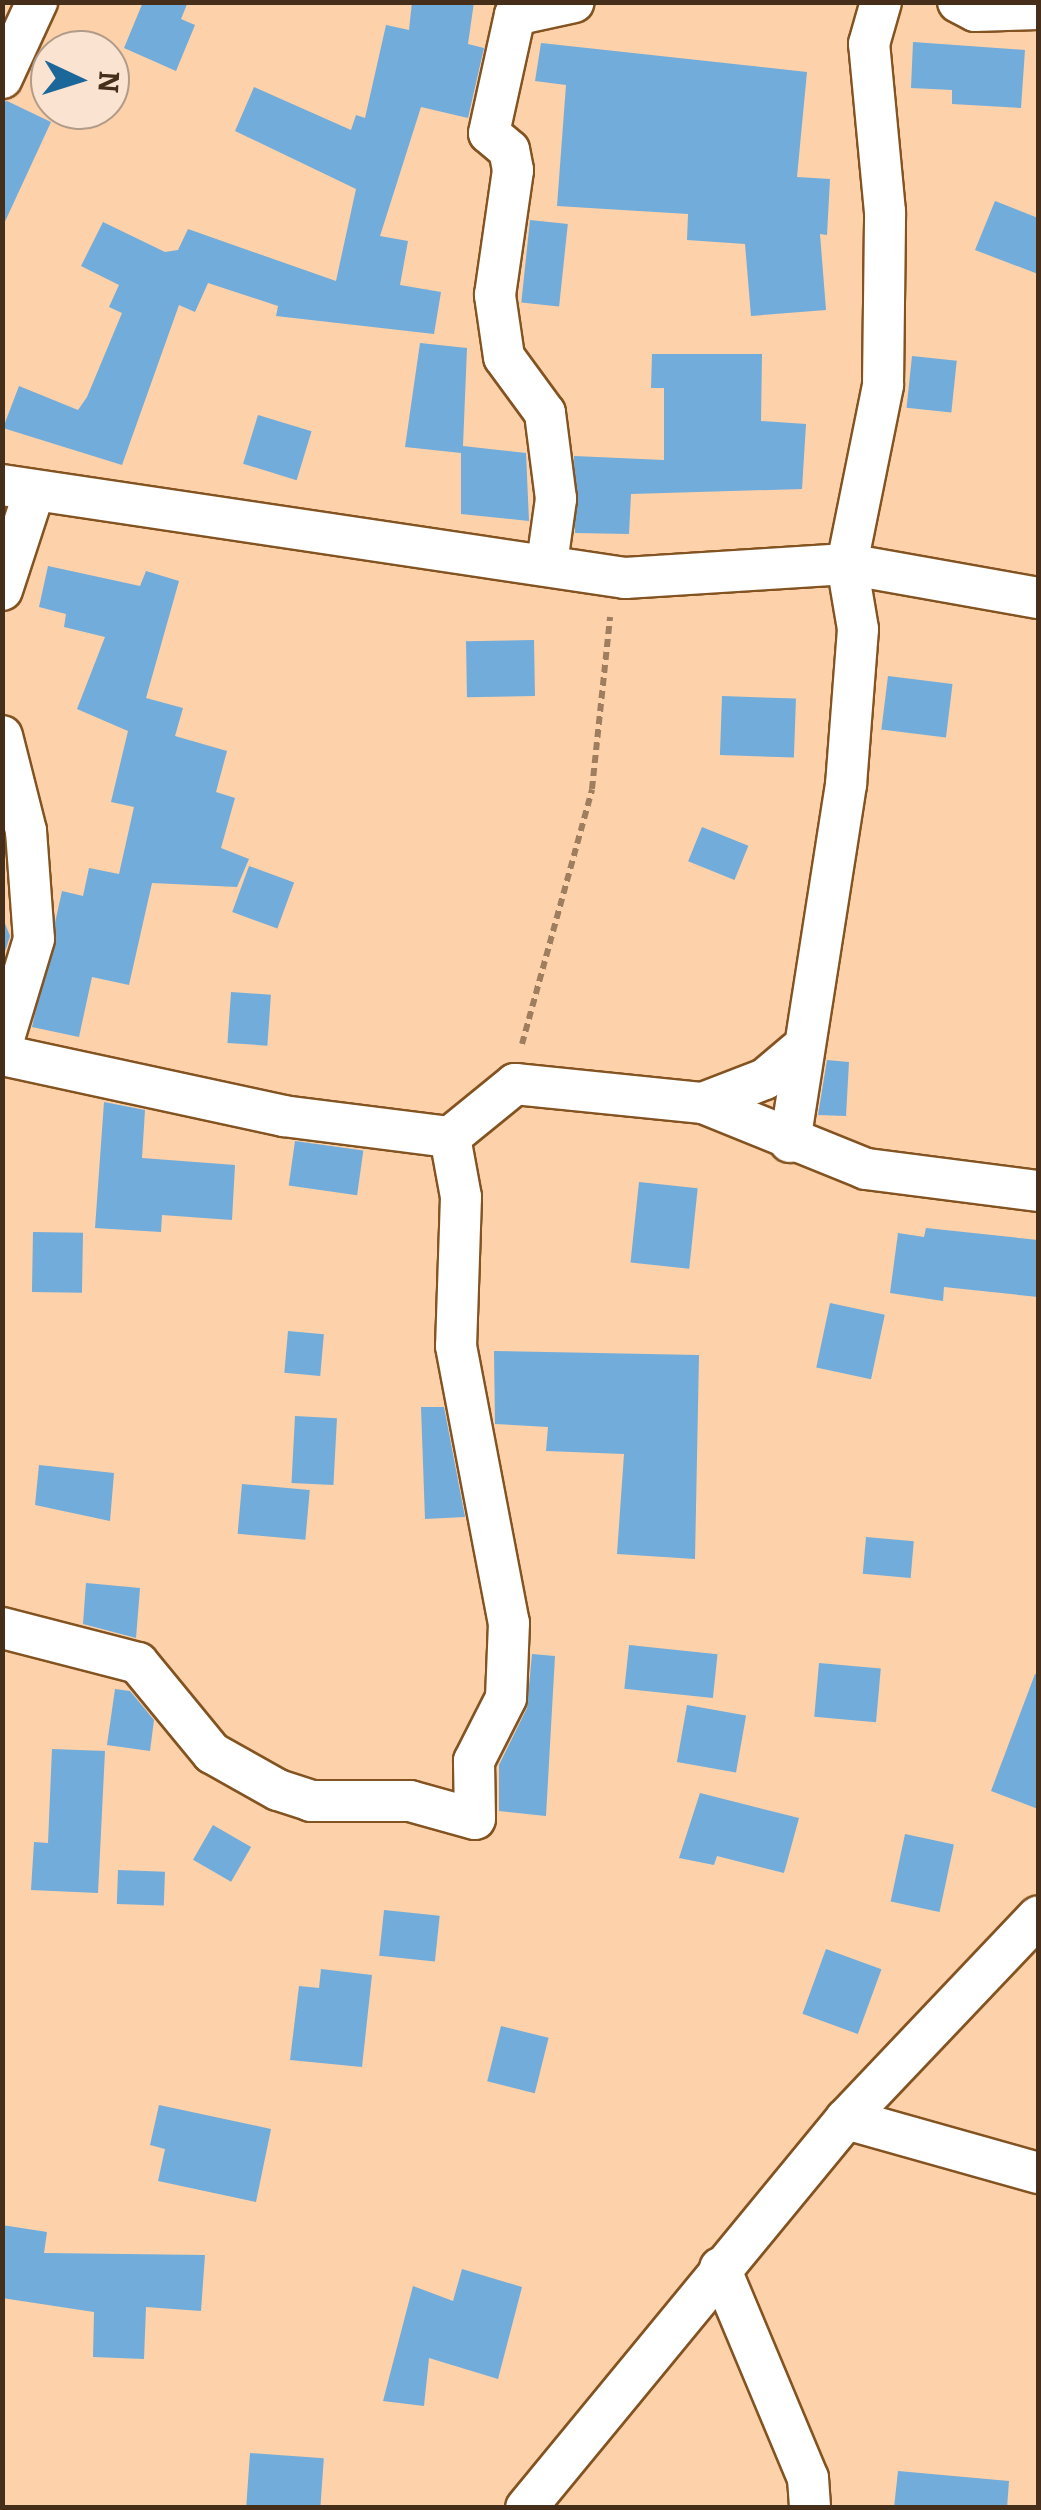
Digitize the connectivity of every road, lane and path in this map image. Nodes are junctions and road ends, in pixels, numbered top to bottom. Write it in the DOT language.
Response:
graph roads {
  1 [pos="37,2"];
  2 [pos="574,2"];
  3 [pos="881,2"];
  4 [pos="958,2"];
  5 [pos="1038,10"];
  6 [pos="2,78"];
  7 [pos="18,489"];
  8 [pos="547,564"];
  9 [pos="847,564"];
  10 [pos="624,578"];
  11 [pos="2,590"];
  12 [pos="1038,598"];
  13 [pos="2,736"];
  14 [pos="2,1045"];
  15 [pos="798,1051"];
  16 [pos="2,1054"];
  17 [pos="515,1084"];
  18 [pos="703,1103"];
  19 [pos="450,1137"];
  20 [pos="790,1142"];
  21 [pos="1038,1191"];
  22 [pos="2,1628"];
  23 [pos="1038,1917"];
  24 [pos="846,2118"];
  25 [pos="1038,2173"];
  26 [pos="720,2268"];
  27 [pos="526,2508"];
  28 [pos="810,2508"];
  1 -- 6 [label="street"];
  2 -- 8 [label="street"];
  3 -- 9 [label="street"];
  4 -- 5 [label="street"];
  7 -- 8 [label="street"];
  7 -- 11 [label="street"];
  8 -- 10 [label="street"];
  9 -- 10 [label="street"];
  9 -- 12 [label="street"];
  9 -- 15 [label="street"];
  10 -- 17 [label="path"];
  13 -- 14 [label="street"];
  15 -- 18 [label="street"];
  15 -- 20 [label="street"];
  16 -- 19 [label="street"];
  17 -- 18 [label="street"];
  17 -- 19 [label="street"];
  18 -- 20 [label="street"];
  19 -- 22 [label="street"];
  20 -- 21 [label="street"];
  23 -- 24 [label="street"];
  24 -- 25 [label="street"];
  24 -- 26 [label="street"];
  26 -- 27 [label="street"];
  26 -- 28 [label="street"];
}
